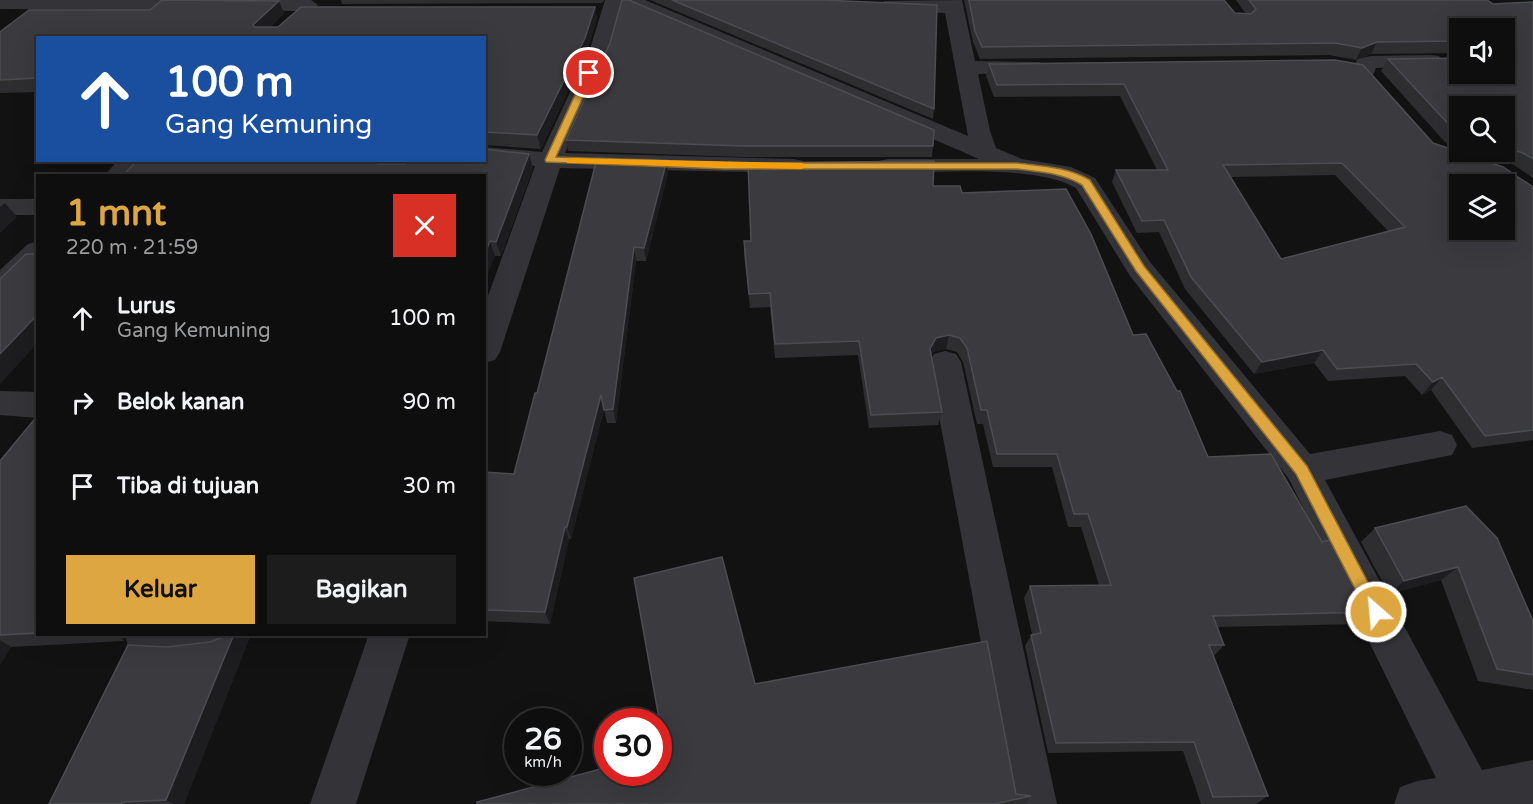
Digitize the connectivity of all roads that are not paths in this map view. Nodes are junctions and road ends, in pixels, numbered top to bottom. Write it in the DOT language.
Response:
graph roads {
  1 [pos="0,3"];
  2 [pos="953,3"];
  3 [pos="872,4"];
  4 [pos="611,5"];
  5 [pos="306,11"];
  6 [pos="1449,61"];
  7 [pos="1340,65"];
  8 [pos="1055,67"];
  9 [pos="965,68"];
  10 [pos="986,153"];
  11 [pos="486,154"];
  12 [pos="550,160"];
  13 [pos="131,162"];
  14 [pos="818,166"];
  15 [pos="865,166"];
  16 [pos="1017,166"];
  17 [pos="118,174"];
  18 [pos="0,207"];
  19 [pos="36,207"];
  20 [pos="36,252"];
  21 [pos="0,286"];
  22 [pos="486,346"];
  23 [pos="945,362"];
  24 [pos="0,403"];
  25 [pos="36,405"];
  26 [pos="1440,446"];
  27 [pos="1302,470"];
  28 [pos="169,636"];
  29 [pos="389,636"];
  30 [pos="144,637"];
  31 [pos="1533,783"];
  32 [pos="1470,796"];
  33 [pos="333,804"];
  34 [pos="1034,804"];
  35 [pos="1417,804"];
  1 -- 5 [label="street"];
  2 -- 3 [label="street"];
  2 -- 9 [label="street"];
  4 -- 10 [label="street"];
  4 -- 12 [label="street"];
  6 -- 7 [label="street"];
  8 -- 9 [label="street"];
  9 -- 10 [label="street"];
  10 -- 16 [label="street"];
  11 -- 12 [label="street"];
  12 -- 14 [label="street"];
  12 -- 22 [label="street"];
  13 -- 17 [label="street"];
  15 -- 16 [label="street"];
  16 -- 27 [label="street"];
  18 -- 19 [label="street"];
  20 -- 21 [label="street"];
  23 -- 34 [label="street"];
  24 -- 25 [label="street"];
  26 -- 27 [label="street"];
  27 -- 32 [label="street"];
  28 -- 30 [label="street"];
  29 -- 33 [label="street"];
  31 -- 32 [label="street"];
  32 -- 35 [label="street"];
}
